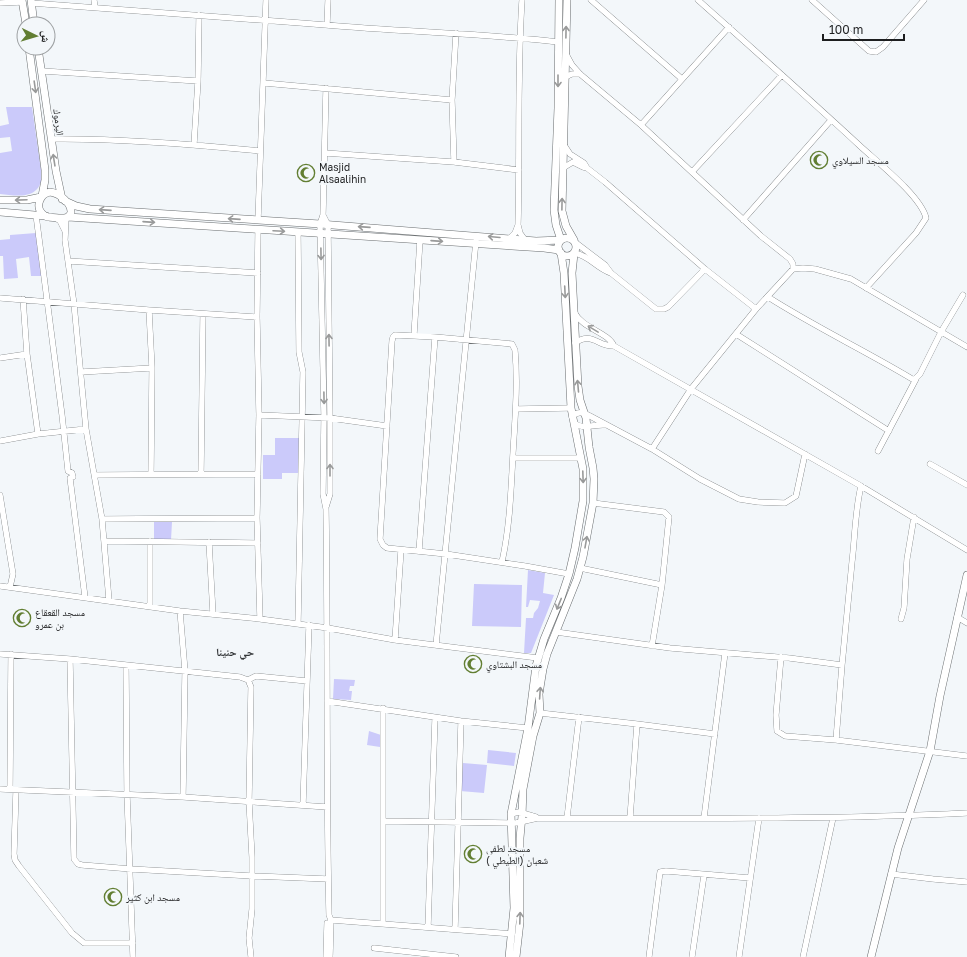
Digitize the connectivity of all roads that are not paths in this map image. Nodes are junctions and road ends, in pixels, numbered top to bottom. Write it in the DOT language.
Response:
graph roads {
  1 [pos="94,0"];
  2 [pos="266,0"];
  3 [pos="328,0"];
  4 [pos="522,0"];
  5 [pos="559,0"];
  6 [pos="567,0"];
  7 [pos="591,0"];
  8 [pos="698,0"];
  9 [pos="812,0"];
  10 [pos="924,0"];
  11 [pos="22,1"];
  12 [pos="31,1"];
  13 [pos="0,3"];
  14 [pos="95,7"];
  15 [pos="199,15"];
  16 [pos="25,16"];
  17 [pos="33,16"];
  18 [pos="266,19"];
  19 [pos="327,25"];
  20 [pos="729,27"];
  21 [pos="456,33"];
  22 [pos="520,38"];
  23 [pos="558,42"];
  24 [pos="566,54"];
  25 [pos="30,56"];
  26 [pos="39,56"];
  27 [pos="42,71"];
  28 [pos="580,74"];
  29 [pos="782,75"];
  30 [pos="565,77"];
  31 [pos="682,79"];
  32 [pos="198,81"];
  33 [pos="264,83"];
  34 [pos="326,88"];
  35 [pos="452,100"];
  36 [pos="831,120"];
  37 [pos="641,125"];
  38 [pos="51,139"];
  39 [pos="194,144"];
  40 [pos="564,145"];
  41 [pos="260,151"];
  42 [pos="325,153"];
  43 [pos="454,162"];
  44 [pos="563,168"];
  45 [pos="587,168"];
  46 [pos="519,170"];
  47 [pos="692,172"];
  48 [pos="42,197"];
  49 [pos="0,200"];
  50 [pos="64,200"];
  51 [pos="0,212"];
  52 [pos="36,215"];
  53 [pos="323,215"];
  54 [pos="52,217"];
  55 [pos="67,218"];
  56 [pos="258,220"];
  57 [pos="743,220"];
  58 [pos="320,224"];
  59 [pos="328,225"];
  60 [pos="518,225"];
  61 [pos="258,230"];
  62 [pos="65,231"];
  63 [pos="298,232"];
  64 [pos="324,234"];
  65 [pos="476,236"];
  66 [pos="420,240"];
  67 [pos="561,240"];
  68 [pos="509,242"];
  69 [pos="575,242"];
  70 [pos="525,243"];
  71 [pos="475,244"];
  72 [pos="560,252"];
  73 [pos="574,253"];
  74 [pos="68,261"];
  75 [pos="705,269"];
  76 [pos="793,269"];
  77 [pos="258,273"];
  78 [pos="611,273"];
  79 [pos="866,288"];
  80 [pos="963,295"];
  81 [pos="768,297"];
  82 [pos="0,298"];
  83 [pos="23,299"];
  84 [pos="46,301"];
  85 [pos="74,304"];
  86 [pos="756,309"];
  87 [pos="149,310"];
  88 [pos="574,311"];
  89 [pos="203,314"];
  90 [pos="257,317"];
  91 [pos="941,332"];
  92 [pos="736,334"];
  93 [pos="414,335"];
  94 [pos="435,336"];
  95 [pos="467,339"];
  96 [pos="575,343"];
  97 [pos="614,346"];
  98 [pos="967,347"];
  99 [pos="27,354"];
  100 [pos="0,358"];
  101 [pos="152,368"];
  102 [pos="81,372"];
  103 [pos="916,379"];
  104 [pos="691,389"];
  105 [pos="571,408"];
  106 [pos="516,409"];
  107 [pos="584,414"];
  108 [pos="259,415"];
  109 [pos="302,416"];
  110 [pos="327,417"];
  111 [pos="573,420"];
  112 [pos="387,426"];
  113 [pos="587,426"];
  114 [pos="607,426"];
  115 [pos="86,429"];
  116 [pos="889,431"];
  117 [pos="63,432"];
  118 [pos="38,434"];
  119 [pos="0,441"];
  120 [pos="652,449"];
  121 [pos="878,451"];
  122 [pos="805,454"];
  123 [pos="513,458"];
  124 [pos="581,458"];
  125 [pos="930,464"];
  126 [pos="151,474"];
  127 [pos="201,474"];
  128 [pos="258,474"];
  129 [pos="95,475"];
  130 [pos="967,485"];
  131 [pos="861,486"];
  132 [pos="0,495"];
  133 [pos="593,503"];
  134 [pos="2,516"];
  135 [pos="914,517"];
  136 [pos="257,518"];
  137 [pos="102,519"];
  138 [pos="105,541"];
  139 [pos="150,542"];
  140 [pos="209,542"];
  141 [pos="258,543"];
  142 [pos="401,550"];
  143 [pos="967,550"];
  144 [pos="419,551"];
  145 [pos="446,554"];
  146 [pos="502,562"];
  147 [pos="580,568"];
  148 [pos="569,574"];
  149 [pos="967,575"];
  150 [pos="662,585"];
  151 [pos="0,586"];
  152 [pos="10,587"];
  153 [pos="85,597"];
  154 [pos="110,600"];
  155 [pos="150,606"];
  156 [pos="180,611"];
  157 [pos="214,614"];
  158 [pos="957,617"];
  159 [pos="260,619"];
  160 [pos="901,619"];
  161 [pos="967,623"];
  162 [pos="298,624"];
  163 [pos="309,626"];
  164 [pos="328,628"];
  165 [pos="556,632"];
  166 [pos="395,640"];
  167 [pos="436,644"];
  168 [pos="652,646"];
  169 [pos="725,653"];
  170 [pos="0,654"];
  171 [pos="11,654"];
  172 [pos="781,657"];
  173 [pos="70,658"];
  174 [pos="538,658"];
  175 [pos="842,665"];
  176 [pos="126,666"];
  177 [pos="185,671"];
  178 [pos="248,680"];
  179 [pos="307,681"];
  180 [pos="327,701"];
  181 [pos="383,708"];
  182 [pos="530,711"];
  183 [pos="539,713"];
  184 [pos="579,717"];
  185 [pos="435,718"];
  186 [pos="461,722"];
  187 [pos="637,724"];
  188 [pos="528,728"];
  189 [pos="715,734"];
  190 [pos="836,740"];
  191 [pos="930,751"];
  192 [pos="967,756"];
  193 [pos="0,789"];
  194 [pos="13,789"];
  195 [pos="72,792"];
  196 [pos="127,794"];
  197 [pos="183,797"];
  198 [pos="249,801"];
  199 [pos="303,805"];
  200 [pos="327,807"];
  201 [pos="522,813"];
  202 [pos="967,813"];
  203 [pos="511,814"];
  204 [pos="908,816"];
  205 [pos="538,818"];
  206 [pos="567,818"];
  207 [pos="630,818"];
  208 [pos="704,818"];
  209 [pos="759,818"];
  210 [pos="833,818"];
  211 [pos="383,821"];
  212 [pos="431,822"];
  213 [pos="457,822"];
  214 [pos="511,822"];
  215 [pos="521,822"];
  216 [pos="130,869"];
  217 [pos="891,874"];
  218 [pos="704,875"];
  219 [pos="252,876"];
  220 [pos="750,878"];
  221 [pos="328,880"];
  222 [pos="967,882"];
  223 [pos="330,917"];
  224 [pos="383,924"];
  225 [pos="428,927"];
  226 [pos="456,930"];
  227 [pos="512,934"];
  228 [pos="134,943"];
  229 [pos="374,948"];
  230 [pos="133,957"];
  231 [pos="250,957"];
  232 [pos="326,957"];
  233 [pos="330,957"];
  234 [pos="456,957"];
  235 [pos="509,957"];
  236 [pos="516,957"];
  237 [pos="649,957"];
  238 [pos="692,957"];
  239 [pos="739,957"];
  240 [pos="803,957"];
  241 [pos="871,957"];
  1 -- 14 [label="street"];
  2 -- 18 [label="street"];
  3 -- 19 [label="street"];
  4 -- 22 [label="street"];
  5 -- 23 [label="street"];
  24 -- 6 [label="street, one-way"];
  7 -- 31 [label="street"];
  8 -- 20 [label="street"];
  9 -- 10 [label="street"];
  11 -- 13 [label="street"];
  11 -- 16 [label="street"];
  12 -- 14 [label="street"];
  12 -- 17 [label="street"];
  14 -- 15 [label="street"];
  15 -- 18 [label="street"];
  15 -- 32 [label="street"];
  18 -- 19 [label="street"];
  18 -- 33 [label="street"];
  19 -- 21 [label="street"];
  20 -- 29 [label="street"];
  20 -- 31 [label="street"];
  21 -- 22 [label="street"];
  21 -- 35 [label="street"];
  22 -- 23 [label="street"];
  22 -- 46 [label="street"];
  23 -- 67 [label="street, one-way"];
  24 -- 28 [label="street"];
  24 -- 30 [label="street"];
  25 -- 48 [label="street, one-way"];
  26 -- 27 [label="street, اليرموك"];
  27 -- 32 [label="street"];
  27 -- 38 [label="street, اليرموك"];
  28 -- 30 [label="street"];
  28 -- 37 [label="street"];
  29 -- 36 [label="street"];
  29 -- 47 [label="street"];
  30 -- 40 [label="street"];
  31 -- 37 [label="street"];
  32 -- 39 [label="street"];
  33 -- 34 [label="street"];
  33 -- 41 [label="street"];
  34 -- 35 [label="street"];
  34 -- 42 [label="street"];
  35 -- 43 [label="street"];
  36 -- 57 [label="street"];
  36 -- 79 [label="street"];
  37 -- 47 [label="street"];
  38 -- 39 [label="street"];
  50 -- 38 [label="street, اليرموك, one-way"];
  39 -- 41 [label="street"];
  40 -- 44 [label="street"];
  40 -- 45 [label="street"];
  41 -- 56 [label="street"];
  42 -- 43 [label="street"];
  42 -- 53 [label="street"];
  43 -- 46 [label="street"];
  44 -- 45 [label="street"];
  69 -- 44 [label="street, one-way"];
  45 -- 75 [label="street"];
  46 -- 60 [label="street"];
  47 -- 57 [label="street"];
  48 -- 49 [label="street, one-way"];
  48 -- 50 [label="street"];
  48 -- 54 [label="street"];
  50 -- 55 [label="street"];
  56 -- 50 [label="street, one-way"];
  51 -- 52 [label="street"];
  52 -- 54 [label="street"];
  52 -- 84 [label="street"];
  53 -- 58 [label="street"];
  53 -- 59 [label="street"];
  54 -- 55 [label="street"];
  54 -- 62 [label="street"];
  55 -- 61 [label="street, one-way"];
  55 -- 62 [label="street"];
  56 -- 58 [label="street"];
  57 -- 76 [label="street"];
  58 -- 59 [label="street"];
  58 -- 64 [label="street"];
  59 -- 64 [label="street"];
  65 -- 59 [label="street, one-way"];
  60 -- 68 [label="street"];
  60 -- 70 [label="street"];
  61 -- 63 [label="street, one-way"];
  61 -- 77 [label="street"];
  62 -- 74 [label="street"];
  63 -- 64 [label="street"];
  63 -- 109 [label="street"];
  64 -- 66 [label="street"];
  64 -- 110 [label="street"];
  68 -- 65 [label="street, one-way"];
  65 -- 71 [label="street"];
  66 -- 71 [label="street, one-way"];
  66 -- 93 [label="street"];
  67 -- 69 [label="street"];
  67 -- 70 [label="street"];
  67 -- 72 [label="street"];
  68 -- 70 [label="street"];
  68 -- 71 [label="street"];
  69 -- 73 [label="street"];
  69 -- 78 [label="street"];
  70 -- 72 [label="street"];
  71 -- 95 [label="street"];
  72 -- 73 [label="street"];
  72 -- 105 [label="street, one-way"];
  73 -- 78 [label="street"];
  73 -- 88 [label="street"];
  74 -- 77 [label="street"];
  74 -- 85 [label="street"];
  75 -- 78 [label="street"];
  75 -- 86 [label="street"];
  76 -- 79 [label="street"];
  76 -- 81 [label="street"];
  77 -- 90 [label="street"];
  79 -- 91 [label="street"];
  80 -- 91 [label="street"];
  81 -- 86 [label="street"];
  81 -- 103 [label="street"];
  82 -- 83 [label="street"];
  83 -- 84 [label="street"];
  83 -- 99 [label="street"];
  84 -- 85 [label="street"];
  84 -- 117 [label="street"];
  85 -- 87 [label="street"];
  85 -- 102 [label="street"];
  86 -- 92 [label="street"];
  87 -- 89 [label="street"];
  87 -- 101 [label="street"];
  88 -- 96 [label="street"];
  97 -- 88 [label="street, one-way"];
  89 -- 90 [label="street"];
  89 -- 127 [label="street"];
  90 -- 108 [label="street"];
  91 -- 98 [label="street"];
  91 -- 103 [label="street"];
  92 -- 104 [label="street"];
  92 -- 116 [label="street"];
  93 -- 94 [label="street"];
  93 -- 112 [label="street"];
  94 -- 95 [label="street"];
  94 -- 144 [label="street"];
  95 -- 106 [label="street"];
  95 -- 145 [label="street"];
  96 -- 97 [label="street"];
  107 -- 96 [label="street, one-way"];
  97 -- 104 [label="street"];
  99 -- 100 [label="street"];
  99 -- 118 [label="street"];
  101 -- 102 [label="street"];
  101 -- 126 [label="street"];
  102 -- 115 [label="street"];
  103 -- 116 [label="street"];
  104 -- 120 [label="street"];
  104 -- 122 [label="street"];
  105 -- 106 [label="street"];
  105 -- 111 [label="street"];
  106 -- 123 [label="street"];
  107 -- 111 [label="street"];
  107 -- 113 [label="street"];
  107 -- 114 [label="street"];
  108 -- 109 [label="street"];
  108 -- 128 [label="street"];
  109 -- 110 [label="street"];
  109 -- 162 [label="street"];
  110 -- 112 [label="street"];
  110 -- 164 [label="street"];
  111 -- 113 [label="street"];
  111 -- 124 [label="street"];
  112 -- 142 [label="street"];
  113 -- 114 [label="street"];
  113 -- 133 [label="street"];
  114 -- 120 [label="street"];
  115 -- 117 [label="street"];
  115 -- 129 [label="street"];
  116 -- 121 [label="street"];
  117 -- 118 [label="street"];
  117 -- 153 [label="street"];
  118 -- 119 [label="street"];
  120 -- 122 [label="street"];
  122 -- 131 [label="street"];
  123 -- 124 [label="street"];
  123 -- 146 [label="street"];
  124 -- 148 [label="street, one-way"];
  125 -- 130 [label="street"];
  126 -- 127 [label="street"];
  126 -- 129 [label="street"];
  127 -- 128 [label="street"];
  128 -- 136 [label="street"];
  129 -- 137 [label="street"];
  131 -- 135 [label="street"];
  131 -- 175 [label="street"];
  132 -- 134 [label="street"];
  147 -- 133 [label="street, one-way"];
  133 -- 150 [label="street"];
  134 -- 152 [label="street"];
  135 -- 143 [label="street"];
  135 -- 160 [label="street"];
  136 -- 137 [label="street"];
  136 -- 141 [label="street"];
  137 -- 138 [label="street"];
  138 -- 139 [label="street"];
  138 -- 154 [label="street"];
  139 -- 140 [label="street"];
  139 -- 155 [label="street"];
  140 -- 141 [label="street"];
  140 -- 157 [label="street"];
  141 -- 159 [label="street"];
  142 -- 144 [label="street"];
  142 -- 166 [label="street"];
  144 -- 145 [label="street"];
  145 -- 146 [label="street"];
  145 -- 167 [label="street"];
  146 -- 148 [label="street"];
  147 -- 150 [label="street"];
  147 -- 165 [label="street"];
  148 -- 174 [label="street, one-way"];
  149 -- 158 [label="street"];
  150 -- 168 [label="street"];
  151 -- 152 [label="street"];
  152 -- 153 [label="street"];
  153 -- 154 [label="street"];
  154 -- 155 [label="street"];
  155 -- 156 [label="street"];
  156 -- 157 [label="street"];
  156 -- 177 [label="street"];
  157 -- 159 [label="street"];
  158 -- 161 [label="street"];
  158 -- 191 [label="street"];
  159 -- 162 [label="street"];
  162 -- 163 [label="street"];
  163 -- 164 [label="street"];
  163 -- 179 [label="street"];
  164 -- 166 [label="street"];
  164 -- 180 [label="street"];
  165 -- 168 [label="street"];
  183 -- 165 [label="street, one-way"];
  166 -- 167 [label="street"];
  167 -- 174 [label="street"];
  168 -- 169 [label="street"];
  169 -- 172 [label="street"];
  169 -- 189 [label="street"];
  170 -- 171 [label="street"];
  171 -- 173 [label="street"];
  171 -- 194 [label="street"];
  172 -- 175 [label="street"];
  172 -- 190 [label="street"];
  173 -- 176 [label="street"];
  173 -- 195 [label="street"];
  174 -- 182 [label="street"];
  175 -- 190 [label="street"];
  176 -- 177 [label="street"];
  176 -- 196 [label="street"];
  177 -- 178 [label="street"];
  177 -- 197 [label="street"];
  178 -- 179 [label="street"];
  178 -- 198 [label="street"];
  179 -- 199 [label="street"];
  180 -- 181 [label="street"];
  180 -- 200 [label="street"];
  181 -- 185 [label="street"];
  181 -- 211 [label="street"];
  182 -- 183 [label="street"];
  182 -- 188 [label="street"];
  183 -- 184 [label="street"];
  183 -- 201 [label="street"];
  184 -- 187 [label="street"];
  184 -- 206 [label="street"];
  185 -- 186 [label="street"];
  185 -- 212 [label="street"];
  186 -- 188 [label="street"];
  186 -- 213 [label="street"];
  187 -- 189 [label="street"];
  187 -- 207 [label="street"];
  188 -- 203 [label="street"];
  189 -- 208 [label="street"];
  190 -- 191 [label="street"];
  191 -- 192 [label="street"];
  191 -- 204 [label="street"];
  193 -- 194 [label="street"];
  194 -- 195 [label="street"];
  194 -- 228 [label="street"];
  195 -- 196 [label="street"];
  195 -- 216 [label="street"];
  196 -- 197 [label="street"];
  196 -- 216 [label="street"];
  197 -- 198 [label="street"];
  198 -- 199 [label="street"];
  198 -- 219 [label="street"];
  199 -- 200 [label="street"];
  200 -- 221 [label="street"];
  201 -- 203 [label="street"];
  201 -- 205 [label="street"];
  201 -- 215 [label="street"];
  202 -- 204 [label="street"];
  203 -- 214 [label="street"];
  204 -- 210 [label="street"];
  204 -- 217 [label="street"];
  205 -- 206 [label="street"];
  205 -- 215 [label="street"];
  206 -- 207 [label="street"];
  207 -- 208 [label="street"];
  208 -- 209 [label="street"];
  209 -- 210 [label="street"];
  209 -- 220 [label="street"];
  210 -- 240 [label="street"];
  211 -- 212 [label="street"];
  211 -- 224 [label="street"];
  212 -- 213 [label="street"];
  212 -- 225 [label="street"];
  213 -- 214 [label="street"];
  213 -- 226 [label="street"];
  214 -- 215 [label="street"];
  214 -- 227 [label="street"];
  236 -- 215 [label="street, one-way"];
  216 -- 219 [label="street"];
  216 -- 228 [label="street"];
  217 -- 222 [label="street"];
  217 -- 241 [label="street"];
  218 -- 220 [label="street"];
  218 -- 237 [label="street"];
  218 -- 238 [label="street"];
  219 -- 221 [label="street"];
  219 -- 231 [label="street"];
  220 -- 239 [label="street"];
  221 -- 223 [label="street"];
  223 -- 224 [label="street"];
  223 -- 232 [label="street"];
  223 -- 233 [label="street"];
  224 -- 225 [label="street"];
  225 -- 226 [label="street"];
  226 -- 227 [label="street"];
  227 -- 235 [label="street"];
  228 -- 230 [label="street"];
  229 -- 234 [label="street"];
}
